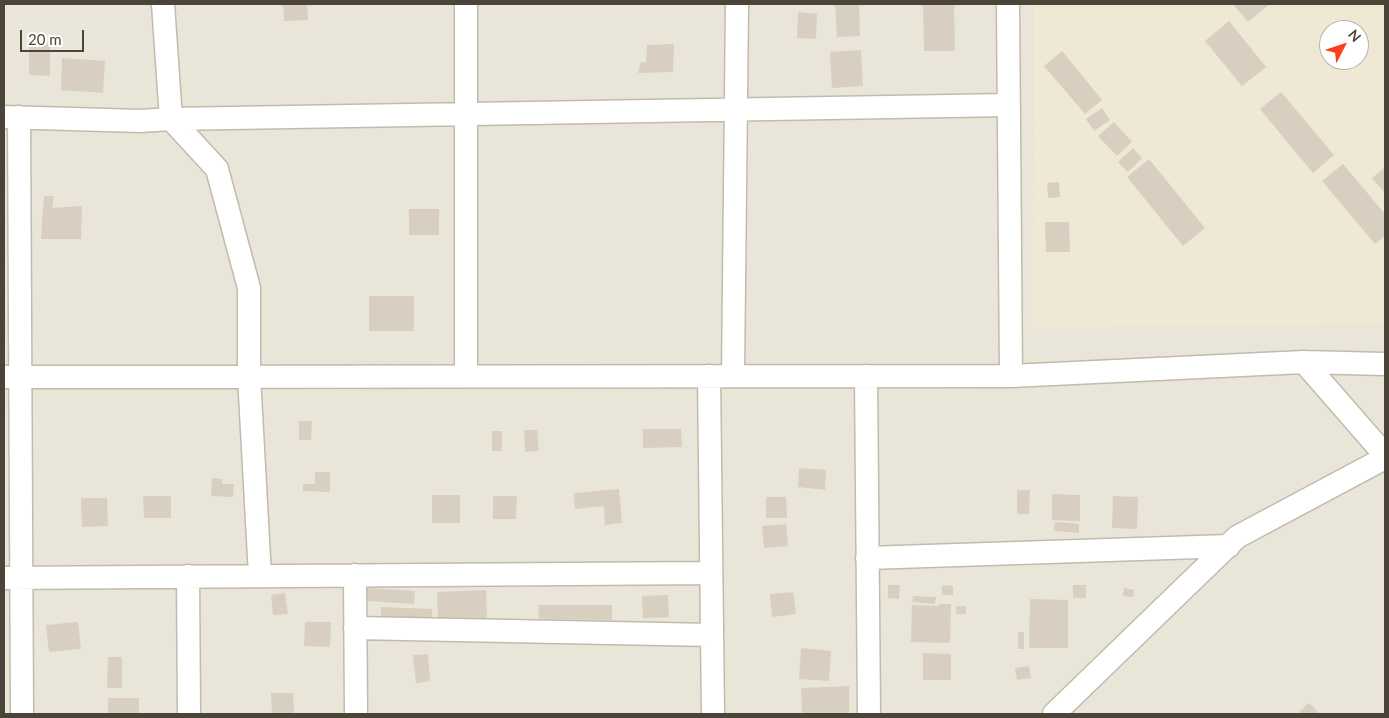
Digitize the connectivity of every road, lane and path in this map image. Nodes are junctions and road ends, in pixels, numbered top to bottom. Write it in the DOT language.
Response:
graph roads {
  1 [pos="163,4"];
  2 [pos="466,4"];
  3 [pos="736,4"];
  4 [pos="1008,4"];
  5 [pos="1009,106"];
  6 [pos="736,109"];
  7 [pos="466,114"];
  8 [pos="11,117"];
  9 [pos="171,119"];
  10 [pos="1304,362"];
  11 [pos="1385,364"];
  12 [pos="249,376"];
  13 [pos="466,376"];
  14 [pos="709,376"];
  15 [pos="733,376"];
  16 [pos="866,376"];
  17 [pos="1011,376"];
  18 [pos="12,377"];
  19 [pos="1385,456"];
  20 [pos="1229,546"];
  21 [pos="867,558"];
  22 [pos="711,572"];
  23 [pos="355,575"];
  24 [pos="188,576"];
  25 [pos="260,576"];
  26 [pos="13,577"];
  27 [pos="355,628"];
  28 [pos="712,636"];
  29 [pos="22,714"];
  30 [pos="189,714"];
  31 [pos="356,714"];
  32 [pos="712,714"];
  33 [pos="869,714"];
  34 [pos="1054,714"];
  1 -- 9 [label="street"];
  2 -- 7 [label="street"];
  3 -- 6 [label="street"];
  4 -- 5 [label="street"];
  5 -- 6 [label="street"];
  5 -- 17 [label="street"];
  6 -- 7 [label="street"];
  6 -- 15 [label="street"];
  7 -- 9 [label="street"];
  7 -- 13 [label="street"];
  8 -- 9 [label="street"];
  8 -- 18 [label="street"];
  9 -- 12 [label="street"];
  10 -- 11 [label="street"];
  10 -- 17 [label="street"];
  10 -- 19 [label="street"];
  12 -- 13 [label="street"];
  12 -- 18 [label="street"];
  12 -- 25 [label="street"];
  13 -- 14 [label="street"];
  14 -- 15 [label="street"];
  14 -- 22 [label="street"];
  15 -- 16 [label="street"];
  16 -- 17 [label="street"];
  16 -- 21 [label="street"];
  18 -- 26 [label="street"];
  19 -- 20 [label="street"];
  20 -- 21 [label="street"];
  20 -- 34 [label="street"];
  21 -- 33 [label="street"];
  22 -- 23 [label="street"];
  22 -- 28 [label="street"];
  23 -- 25 [label="street"];
  23 -- 27 [label="street"];
  24 -- 25 [label="street"];
  24 -- 26 [label="street"];
  24 -- 30 [label="street"];
  26 -- 29 [label="street"];
  27 -- 28 [label="street"];
  27 -- 31 [label="street"];
  28 -- 32 [label="street"];
}
